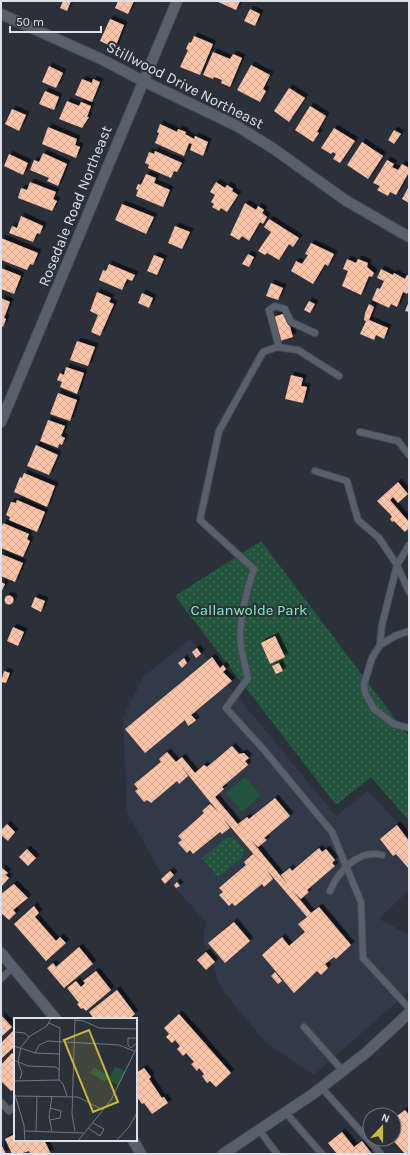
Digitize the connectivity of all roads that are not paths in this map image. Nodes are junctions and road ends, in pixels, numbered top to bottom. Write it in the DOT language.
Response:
graph roads {
  1 [pos="176,1"];
  2 [pos="1,14"];
  3 [pos="143,81"];
  4 [pos="409,236"];
  5 [pos="315,333"];
  6 [pos="280,347"];
  7 [pos="339,376"];
  8 [pos="1,422"];
  9 [pos="360,432"];
  10 [pos="409,454"];
  11 [pos="315,471"];
  12 [pos="409,545"];
  13 [pos="397,564"];
  14 [pos="409,592"];
  15 [pos="409,631"];
  16 [pos="380,645"];
  17 [pos="409,728"];
  18 [pos="338,827"];
  19 [pos="332,832"];
  20 [pos="382,855"];
  21 [pos="346,868"];
  22 [pos="330,891"];
  23 [pos="1,953"];
  24 [pos="13,967"];
  25 [pos="1,979"];
  26 [pos="409,1008"];
  27 [pos="409,1013"];
  28 [pos="55,1018"];
  29 [pos="304,1027"];
  30 [pos="343,1071"];
  31 [pos="322,1087"];
  32 [pos="1,1102"];
  33 [pos="14,1107"];
  34 [pos="286,1113"];
  35 [pos="260,1131"];
  36 [pos="134,1141"];
  37 [pos="141,1154"];
  38 [pos="223,1154"];
  39 [pos="277,1154"];
  40 [pos="322,1154"];
  41 [pos="381,1154"];
  1 -- 3 [label="street, Rosedale Road Northeast"];
  2 -- 3 [label="street, Stillwood Drive Northeast"];
  3 -- 4 [label="street, Stillwood Drive Northeast"];
  3 -- 8 [label="street, Rosedale Road Northeast"];
  5 -- 6 [label="lane"];
  6 -- 7 [label="lane"];
  6 -- 19 [label="lane"];
  9 -- 10 [label="lane"];
  11 -- 13 [label="lane"];
  12 -- 13 [label="lane"];
  13 -- 14 [label="lane"];
  13 -- 16 [label="lane"];
  15 -- 16 [label="lane"];
  16 -- 17 [label="lane"];
  18 -- 19 [label="lane"];
  19 -- 21 [label="lane"];
  20 -- 21 [label="lane"];
  21 -- 22 [label="lane"];
  21 -- 26 [label="lane"];
  23 -- 24 [label="street"];
  24 -- 25 [label="lane"];
  24 -- 28 [label="street"];
  27 -- 30 [label="street"];
  29 -- 30 [label="lane"];
  30 -- 31 [label="street"];
  31 -- 34 [label="street"];
  31 -- 41 [label="lane"];
  32 -- 33 [label="lane"];
  34 -- 35 [label="street"];
  34 -- 40 [label="lane"];
  35 -- 38 [label="street"];
  35 -- 39 [label="lane"];
  36 -- 37 [label="street"];
}
